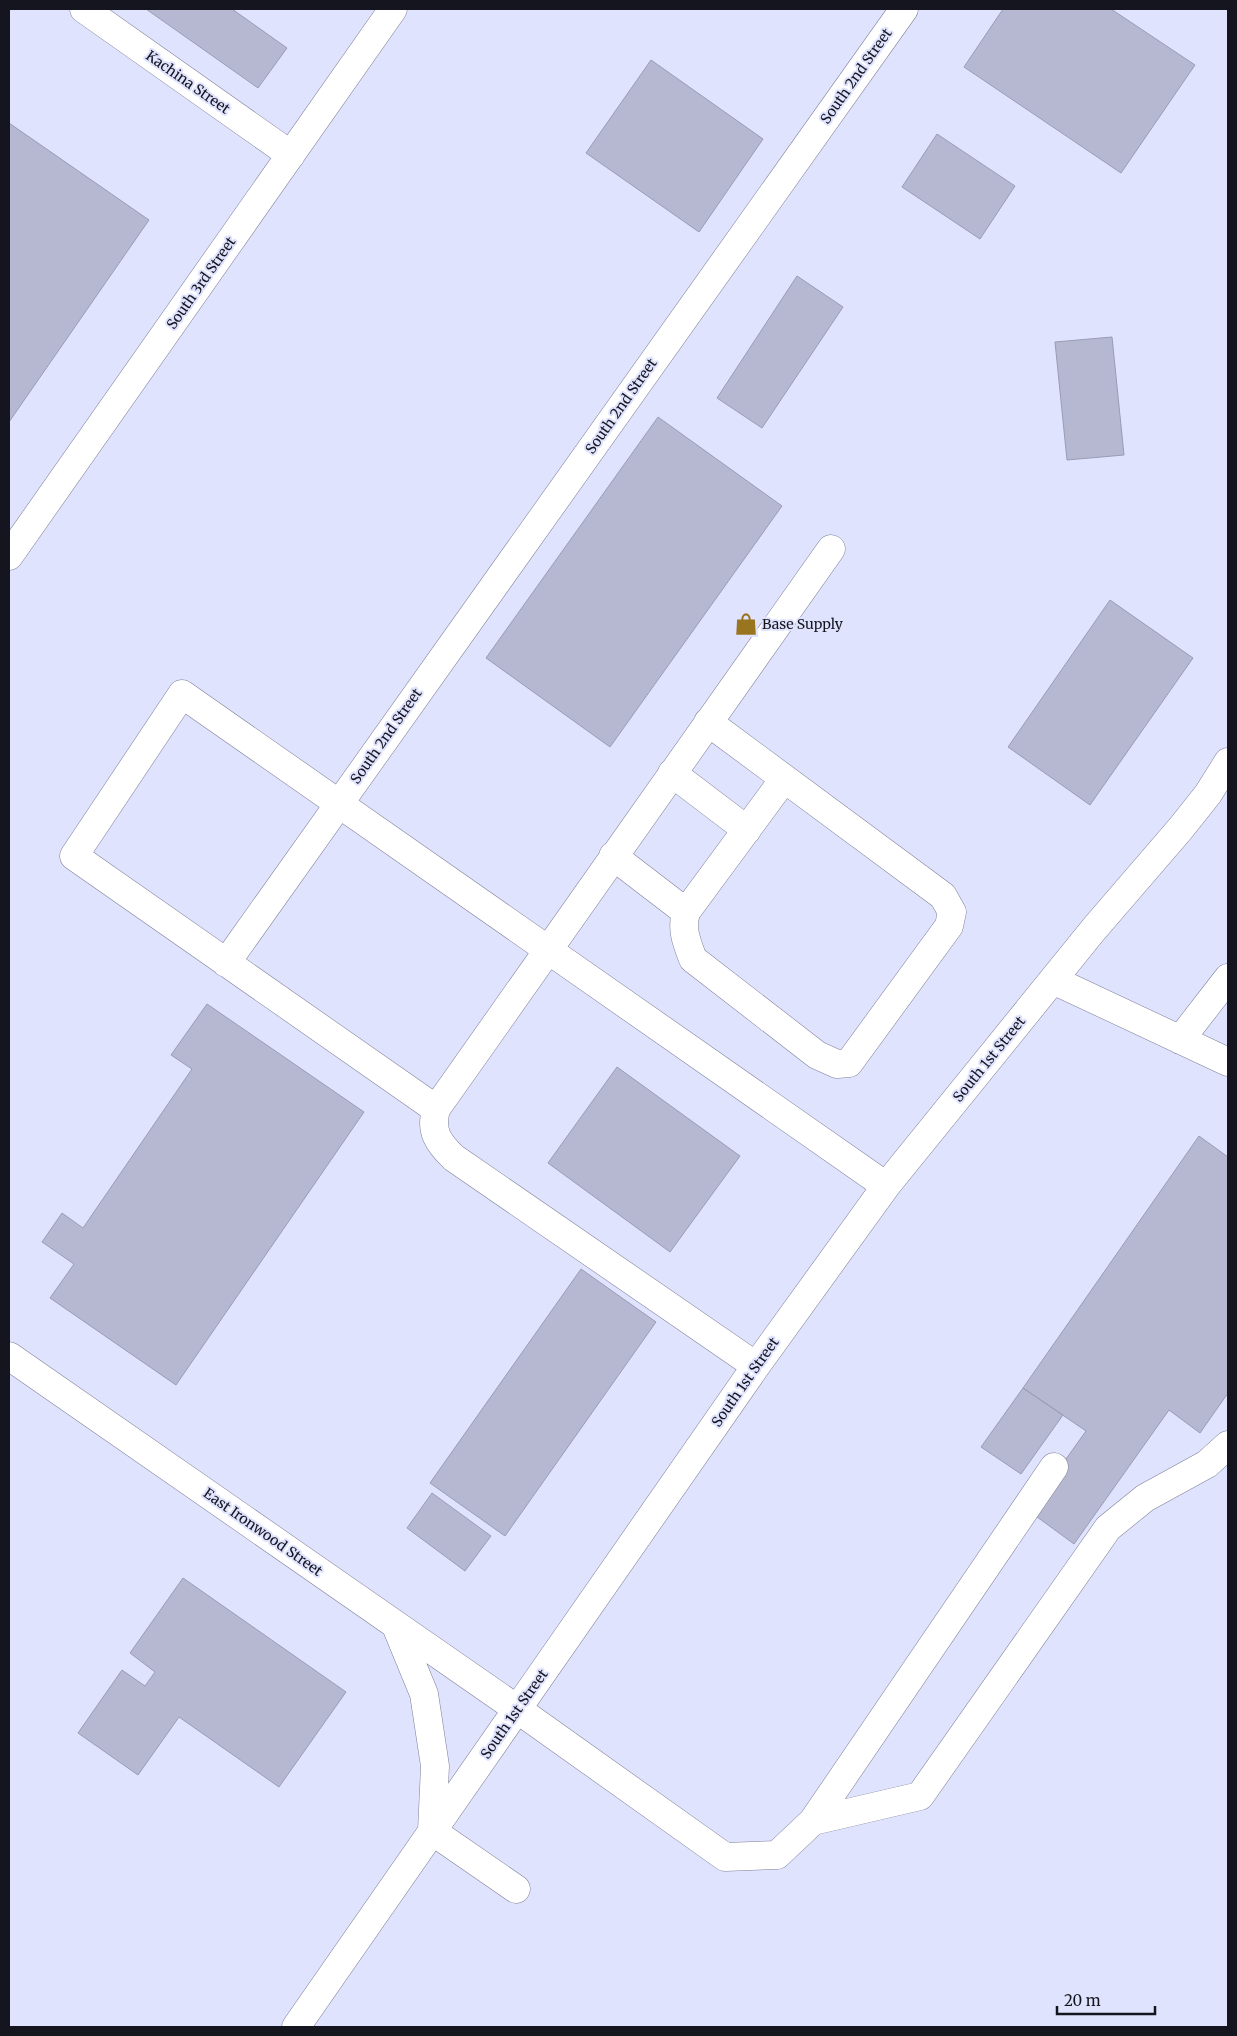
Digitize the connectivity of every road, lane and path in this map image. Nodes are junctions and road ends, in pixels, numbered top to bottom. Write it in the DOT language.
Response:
graph roads {
  1 [pos="84,9"];
  2 [pos="393,9"];
  3 [pos="904,9"];
  4 [pos="291,155"];
  5 [pos="831,549"];
  6 [pos="9,556"];
  7 [pos="708,722"];
  8 [pos="1228,762"];
  9 [pos="672,773"];
  10 [pos="784,779"];
  11 [pos="338,802"];
  12 [pos="747,830"];
  13 [pos="613,856"];
  14 [pos="686,912"];
  15 [pos="547,949"];
  16 [pos="226,963"];
  17 [pos="1228,978"];
  18 [pos="1053,980"];
  19 [pos="1180,1040"];
  20 [pos="1228,1062"];
  21 [pos="436,1110"];
  22 [pos="886,1186"];
  23 [pos="9,1356"];
  24 [pos="756,1366"];
  25 [pos="1228,1444"];
  26 [pos="1054,1467"];
  27 [pos="396,1626"];
  28 [pos="517,1709"];
  29 [pos="813,1822"];
  30 [pos="432,1831"];
  31 [pos="516,1889"];
  32 [pos="296,2027"];
  1 -- 4 [label="street, Kachina Street"];
  2 -- 4 [label="street, South 3rd Street"];
  3 -- 11 [label="street, South 2nd Street"];
  4 -- 6 [label="street, South 3rd Street"];
  5 -- 7 [label="street"];
  7 -- 9 [label="street"];
  7 -- 10 [label="street"];
  8 -- 18 [label="street, South 1st Street"];
  9 -- 12 [label="street"];
  9 -- 13 [label="street"];
  10 -- 12 [label="street"];
  10 -- 14 [label="street"];
  11 -- 15 [label="street"];
  11 -- 16 [label="street, South 2nd Street"];
  11 -- 16 [label="street"];
  12 -- 14 [label="street"];
  13 -- 14 [label="street"];
  13 -- 15 [label="street"];
  15 -- 21 [label="street"];
  15 -- 22 [label="street"];
  16 -- 21 [label="street"];
  17 -- 19 [label="street"];
  18 -- 19 [label="street"];
  18 -- 22 [label="street, South 1st Street"];
  19 -- 20 [label="street"];
  21 -- 24 [label="street"];
  22 -- 24 [label="street, South 1st Street"];
  23 -- 27 [label="street, East Ironwood Street"];
  24 -- 28 [label="street, South 1st Street"];
  25 -- 29 [label="street"];
  26 -- 29 [label="street, East Ironwood Street"];
  27 -- 28 [label="street, East Ironwood Street"];
  27 -- 30 [label="street"];
  28 -- 29 [label="street, East Ironwood Street"];
  28 -- 30 [label="street, South 1st Street"];
  30 -- 31 [label="street"];
  30 -- 32 [label="street, South 1st Street"];
}
